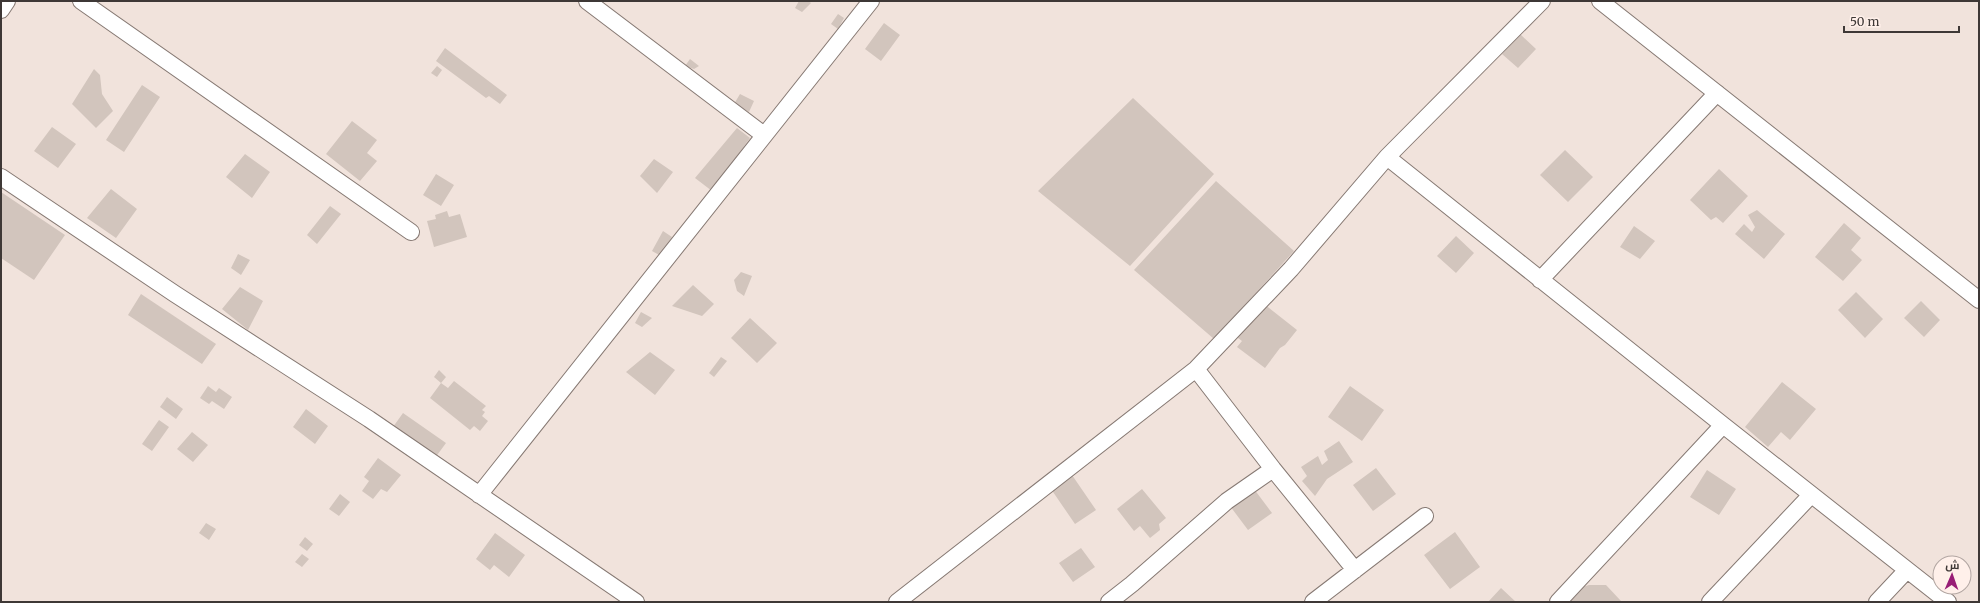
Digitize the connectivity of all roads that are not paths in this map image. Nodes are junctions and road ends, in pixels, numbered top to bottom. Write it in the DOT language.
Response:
graph roads {
  1 [pos="7,1"];
  2 [pos="82,1"];
  3 [pos="587,1"];
  4 [pos="871,1"];
  5 [pos="1542,1"];
  6 [pos="1600,1"];
  7 [pos="1,10"];
  8 [pos="1717,93"];
  9 [pos="764,134"];
  10 [pos="1387,157"];
  11 [pos="1,177"];
  12 [pos="412,232"];
  13 [pos="1540,280"];
  14 [pos="1979,300"];
  15 [pos="1196,369"];
  16 [pos="1723,425"];
  17 [pos="1273,469"];
  18 [pos="479,495"];
  19 [pos="1811,495"];
  20 [pos="1425,516"];
  21 [pos="1355,570"];
  22 [pos="1907,570"];
  23 [pos="636,602"];
  24 [pos="897,602"];
  25 [pos="1109,602"];
  26 [pos="1313,602"];
  27 [pos="1558,602"];
  28 [pos="1710,602"];
  29 [pos="1877,602"];
  30 [pos="1948,602"];
  1 -- 7 [label="street"];
  2 -- 12 [label="street"];
  3 -- 9 [label="street"];
  4 -- 9 [label="street"];
  5 -- 10 [label="street"];
  6 -- 8 [label="street"];
  8 -- 13 [label="street"];
  8 -- 14 [label="street"];
  9 -- 18 [label="street"];
  10 -- 13 [label="street"];
  10 -- 15 [label="street"];
  11 -- 18 [label="street"];
  13 -- 16 [label="street"];
  15 -- 17 [label="street"];
  15 -- 24 [label="street"];
  16 -- 19 [label="street"];
  16 -- 27 [label="street"];
  17 -- 21 [label="street"];
  17 -- 25 [label="street"];
  18 -- 23 [label="street"];
  19 -- 22 [label="street"];
  19 -- 28 [label="street"];
  20 -- 21 [label="street"];
  21 -- 26 [label="street"];
  22 -- 29 [label="street"];
  22 -- 30 [label="street"];
}
